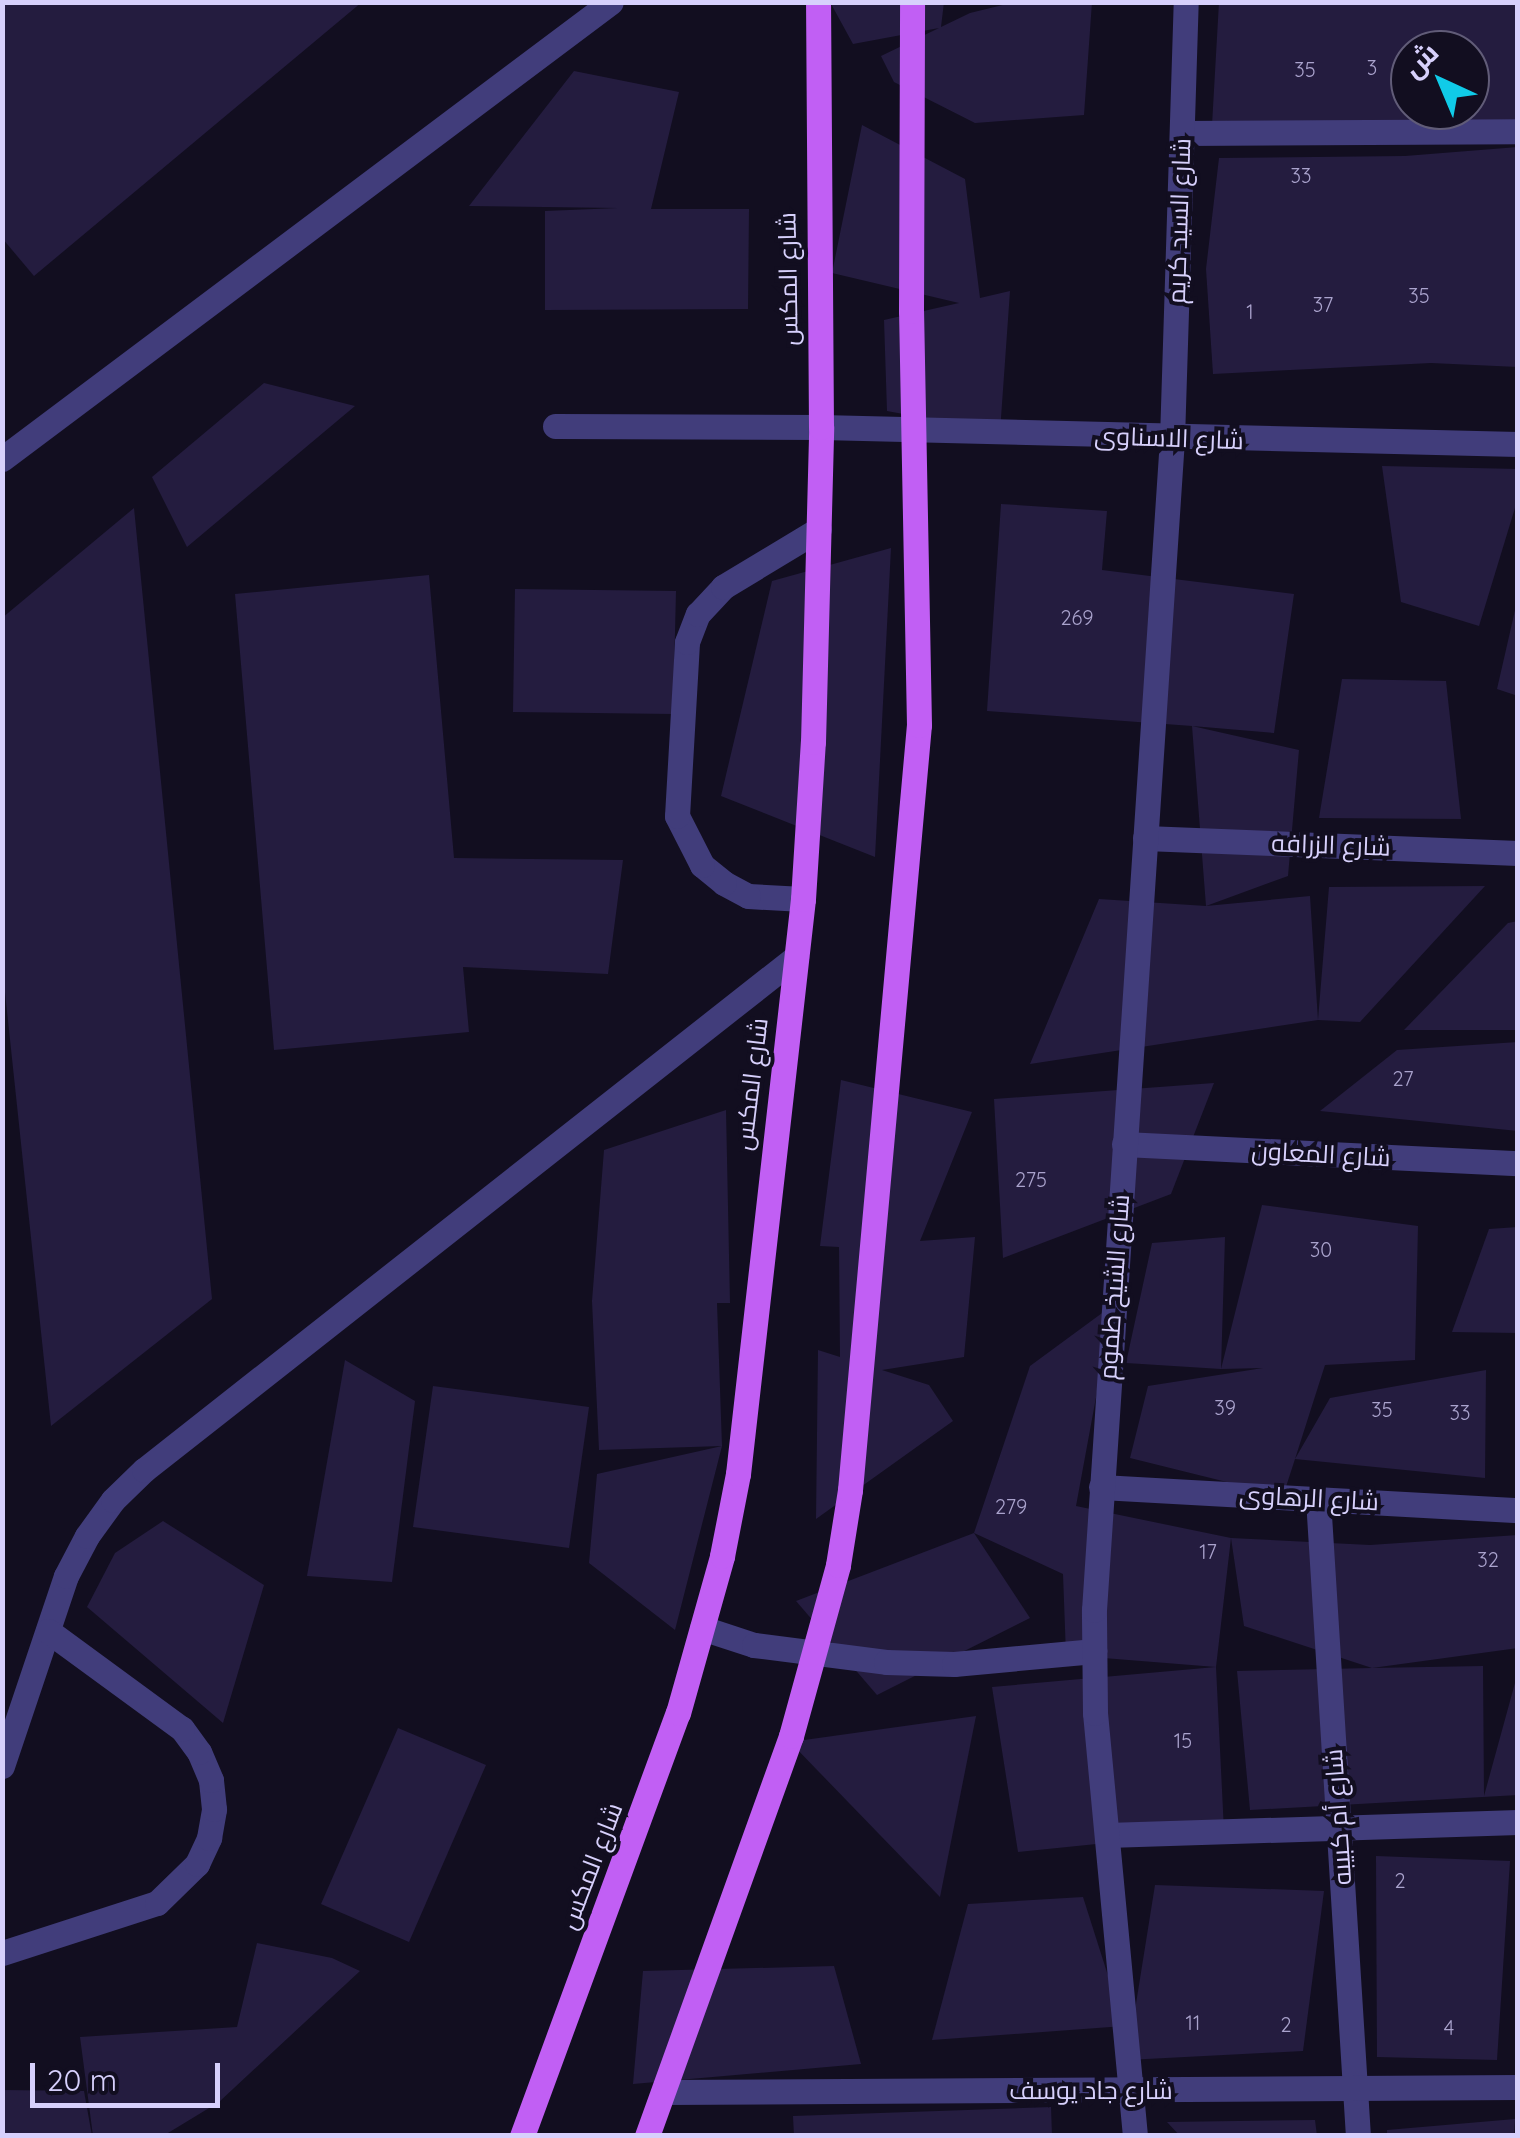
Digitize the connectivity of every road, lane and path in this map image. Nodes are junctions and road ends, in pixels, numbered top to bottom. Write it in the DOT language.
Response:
graph roads {
  1 [pos="611,2"];
  2 [pos="818,2"];
  3 [pos="912,2"];
  4 [pos="1186,2"];
  5 [pos="1518,131"];
  6 [pos="1182,133"];
  7 [pos="555,426"];
  8 [pos="822,427"];
  9 [pos="917,430"];
  10 [pos="1172,438"];
  11 [pos="1518,444"];
  12 [pos="2,459"];
  13 [pos="819,529"];
  14 [pos="1145,838"];
  15 [pos="1518,853"];
  16 [pos="803,898"];
  17 [pos="796,957"];
  18 [pos="1124,1144"];
  19 [pos="1518,1164"];
  20 [pos="1101,1487"];
  21 [pos="1318,1499"];
  22 [pos="1518,1510"];
  23 [pos="702,1628"];
  24 [pos="48,1631"];
  25 [pos="1094,1651"];
  26 [pos="814,1655"];
  27 [pos="2,1766"];
  28 [pos="1518,1822"];
  29 [pos="1339,1828"];
  30 [pos="1107,1835"];
  31 [pos="2,1953"];
  32 [pos="1518,2087"];
  33 [pos="1355,2088"];
  34 [pos="1130,2089"];
  35 [pos="664,2092"];
  36 [pos="522,2136"];
  37 [pos="647,2136"];
  38 [pos="1135,2136"];
  39 [pos="1358,2136"];
  1 -- 12 [label="street"];
  2 -- 8 [label="main road, شارع المكس"];
  3 -- 9 [label="main road"];
  4 -- 6 [label="street, شارع السيد كريم"];
  5 -- 6 [label="street"];
  6 -- 10 [label="street, شارع السيد كريم"];
  7 -- 8 [label="street, شارع الاسناوى"];
  8 -- 9 [label="street, شارع الاسناوى"];
  8 -- 13 [label="main road, شارع المكس"];
  9 -- 10 [label="street, شارع الاسناوى"];
  9 -- 26 [label="main road"];
  10 -- 11 [label="street, شارع الاسناوى"];
  10 -- 14 [label="street, شارع الشيخ طموم"];
  13 -- 16 [label="main road, شارع المكس"];
  13 -- 16 [label="street"];
  14 -- 15 [label="street, شارع الزرافه"];
  14 -- 18 [label="street, شارع الشيخ طموم"];
  16 -- 17 [label="main road, شارع المكس"];
  17 -- 23 [label="main road, شارع المكس"];
  17 -- 24 [label="street"];
  18 -- 19 [label="street, شارع المعاون"];
  18 -- 20 [label="street, شارع الشيخ طموم"];
  20 -- 21 [label="street, شارع الرهاوى"];
  20 -- 25 [label="street, شارع الشيخ طموم"];
  21 -- 22 [label="street, شارع الرهاوى"];
  21 -- 29 [label="street, شارع أم كبيبه"];
  23 -- 26 [label="street"];
  23 -- 36 [label="main road, شارع المكس"];
  24 -- 27 [label="street"];
  24 -- 31 [label="street"];
  25 -- 26 [label="street"];
  25 -- 30 [label="street, شارع الشيخ طموم"];
  26 -- 35 [label="main road"];
  28 -- 29 [label="street"];
  29 -- 30 [label="street"];
  29 -- 33 [label="street, شارع أم كبيبه"];
  30 -- 34 [label="street, شارع الشيخ طموم"];
  32 -- 33 [label="street, شارع جاد يوسف"];
  33 -- 34 [label="street, شارع جاد يوسف"];
  33 -- 39 [label="street, شارع أم كبيبه"];
  34 -- 35 [label="street, شارع جاد يوسف"];
  34 -- 38 [label="street, شارع الشيخ طموم"];
  35 -- 37 [label="main road"];
}
